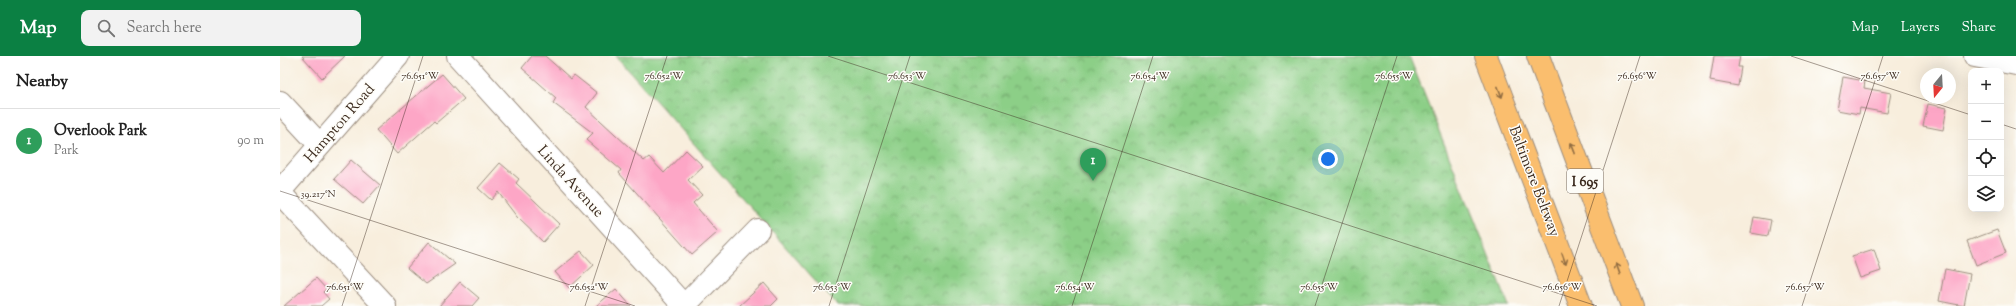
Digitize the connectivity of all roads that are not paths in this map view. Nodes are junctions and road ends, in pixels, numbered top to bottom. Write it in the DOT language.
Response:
graph roads {
  1 [pos="398,56"];
  2 [pos="458,56"];
  3 [pos="1486,56"];
  4 [pos="1538,56"];
  5 [pos="1975,56"];
  6 [pos="2016,64"];
  7 [pos="280,102"];
  8 [pos="320,145"];
  9 [pos="280,192"];
  10 [pos="758,230"];
  11 [pos="385,306"];
  12 [pos="684,306"];
  13 [pos="1581,306"];
  14 [pos="1632,306"];
  1 -- 8 [label="street, Hampton Road"];
  2 -- 12 [label="street, Linda Avenue"];
  3 -- 13 [label="highway, Baltimore Beltway, one-way"];
  14 -- 4 [label="highway, I 695, one-way"];
  5 -- 6 [label="street"];
  7 -- 8 [label="street"];
  8 -- 9 [label="street, Hampton Road"];
  9 -- 11 [label="street"];
  10 -- 12 [label="street"];
}
